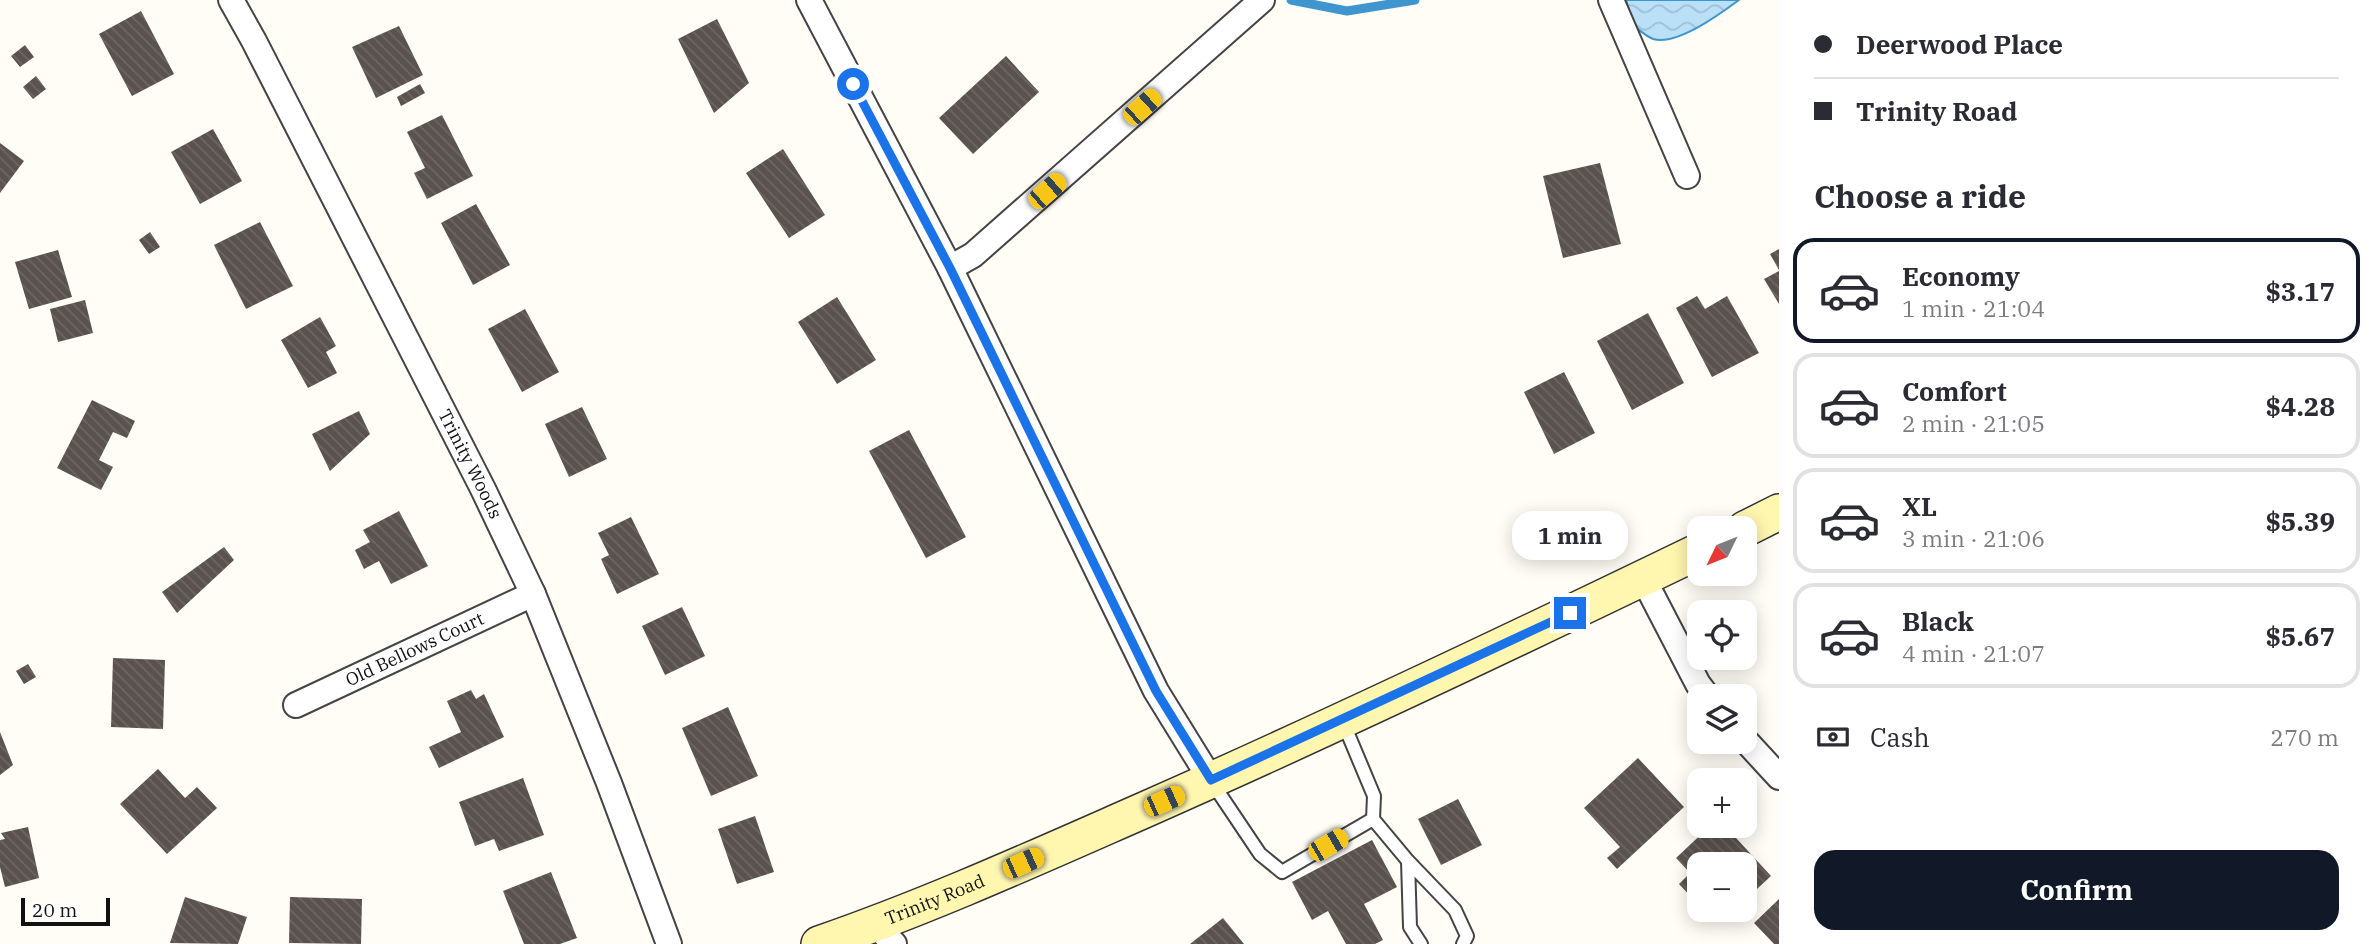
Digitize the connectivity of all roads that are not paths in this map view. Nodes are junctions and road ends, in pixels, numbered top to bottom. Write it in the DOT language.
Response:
graph roads {
  1 [pos="231,0"];
  2 [pos="809,0"];
  3 [pos="1262,0"];
  4 [pos="1611,0"];
  5 [pos="1687,176"];
  6 [pos="950,268"];
  7 [pos="1779,512"];
  8 [pos="1757,523"];
  9 [pos="1687,557"];
  10 [pos="1643,578"];
  11 [pos="533,594"];
  12 [pos="1699,684"];
  13 [pos="296,705"];
  14 [pos="1342,719"];
  15 [pos="1757,753"];
  16 [pos="1779,777"];
  17 [pos="1211,780"];
  18 [pos="1373,819"];
  19 [pos="1408,861"];
  20 [pos="885,934"];
  21 [pos="669,944"];
  22 [pos="819,944"];
  23 [pos="1421,944"];
  24 [pos="1463,944"];
  1 -- 11 [label="street, Trinity Woods"];
  2 -- 6 [label="street"];
  3 -- 6 [label="street"];
  4 -- 5 [label="street"];
  6 -- 17 [label="street"];
  7 -- 8 [label="main road"];
  9 -- 10 [label="main road, Trinity Road"];
  10 -- 12 [label="street"];
  10 -- 14 [label="main road, Trinity Road"];
  11 -- 13 [label="street, Old Bellows Court"];
  11 -- 21 [label="street, Trinity Woods"];
  14 -- 17 [label="main road, Trinity Road"];
  14 -- 18 [label="lane"];
  15 -- 16 [label="street"];
  17 -- 18 [label="lane"];
  17 -- 20 [label="main road, Trinity Road"];
  18 -- 19 [label="lane"];
  19 -- 23 [label="lane"];
  19 -- 24 [label="lane"];
  20 -- 22 [label="main road, Trinity Road"];
}
